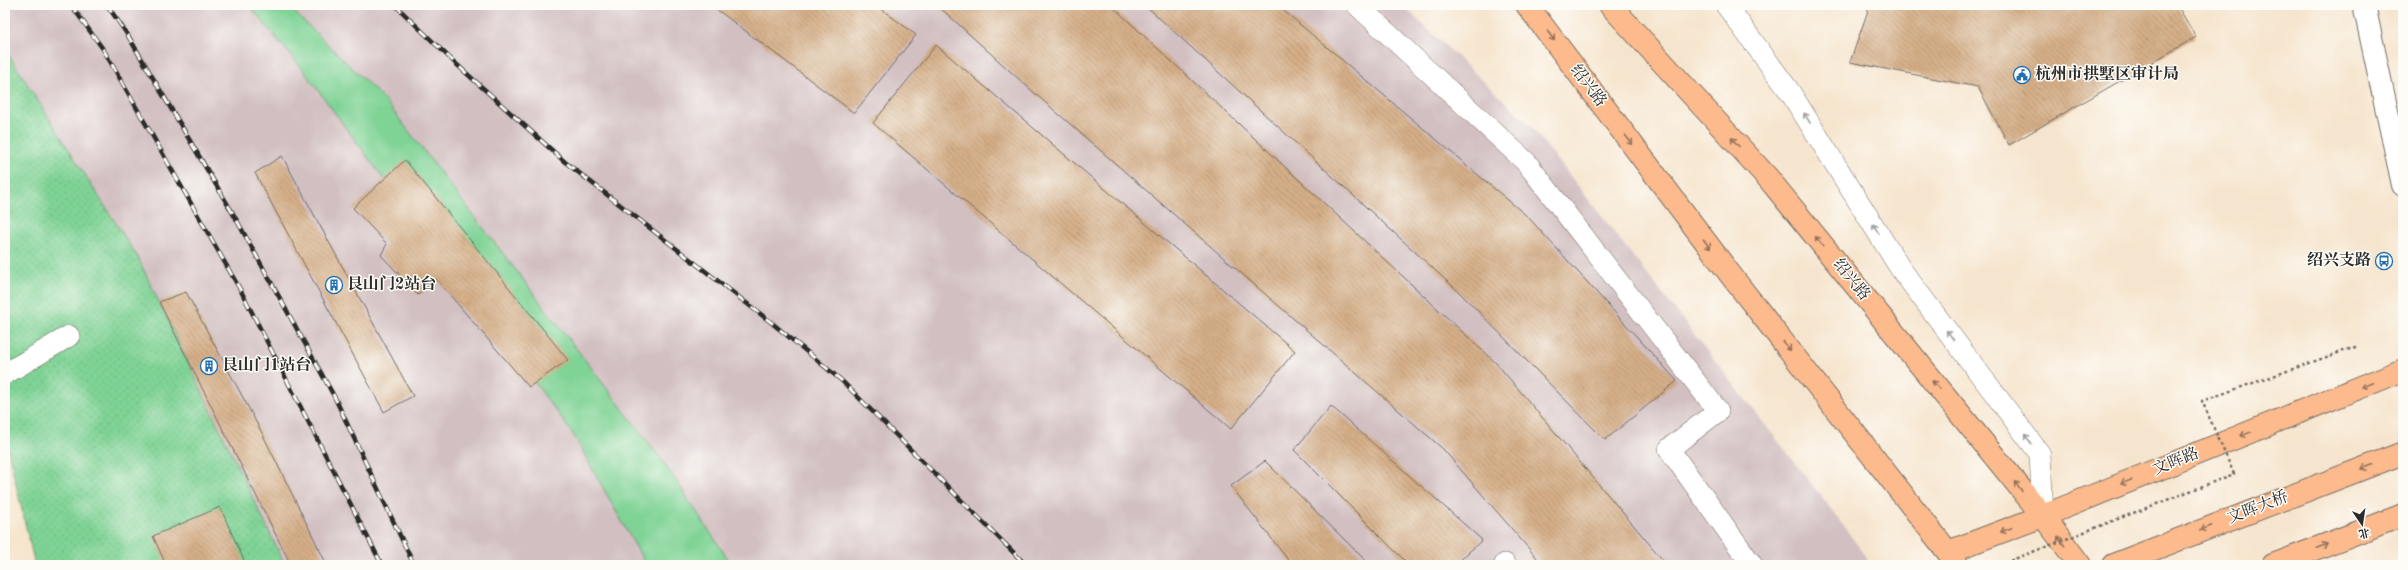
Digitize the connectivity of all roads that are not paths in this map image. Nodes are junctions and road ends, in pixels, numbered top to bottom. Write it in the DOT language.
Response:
graph roads {
  1 [pos="1357,5"];
  2 [pos="1527,5"];
  3 [pos="1610,5"];
  4 [pos="1726,5"];
  5 [pos="2364,5"];
  6 [pos="2403,185"];
  7 [pos="68,336"];
  8 [pos="2403,370"];
  9 [pos="5,374"];
  10 [pos="2403,453"];
  11 [pos="2403,515"];
  12 [pos="2043,516"];
  13 [pos="1953,558"];
  14 [pos="1752,565"];
  15 [pos="2080,565"];
  16 [pos="2113,565"];
  17 [pos="2273,565"];
  1 -- 14 [label="lane"];
  2 -- 13 [label="main road, 绍兴路, one-way"];
  12 -- 3 [label="main road, 绍兴路, one-way"];
  12 -- 4 [label="lane, one-way"];
  5 -- 6 [label="street"];
  7 -- 9 [label="lane"];
  8 -- 12 [label="main road, 文晖路, one-way"];
  10 -- 16 [label="main road, 文晖大桥, one-way"];
  17 -- 11 [label="main road, one-way"];
  12 -- 13 [label="main road, 文晖路, one-way"];
  15 -- 12 [label="main road, 绍兴路, one-way"];
}
